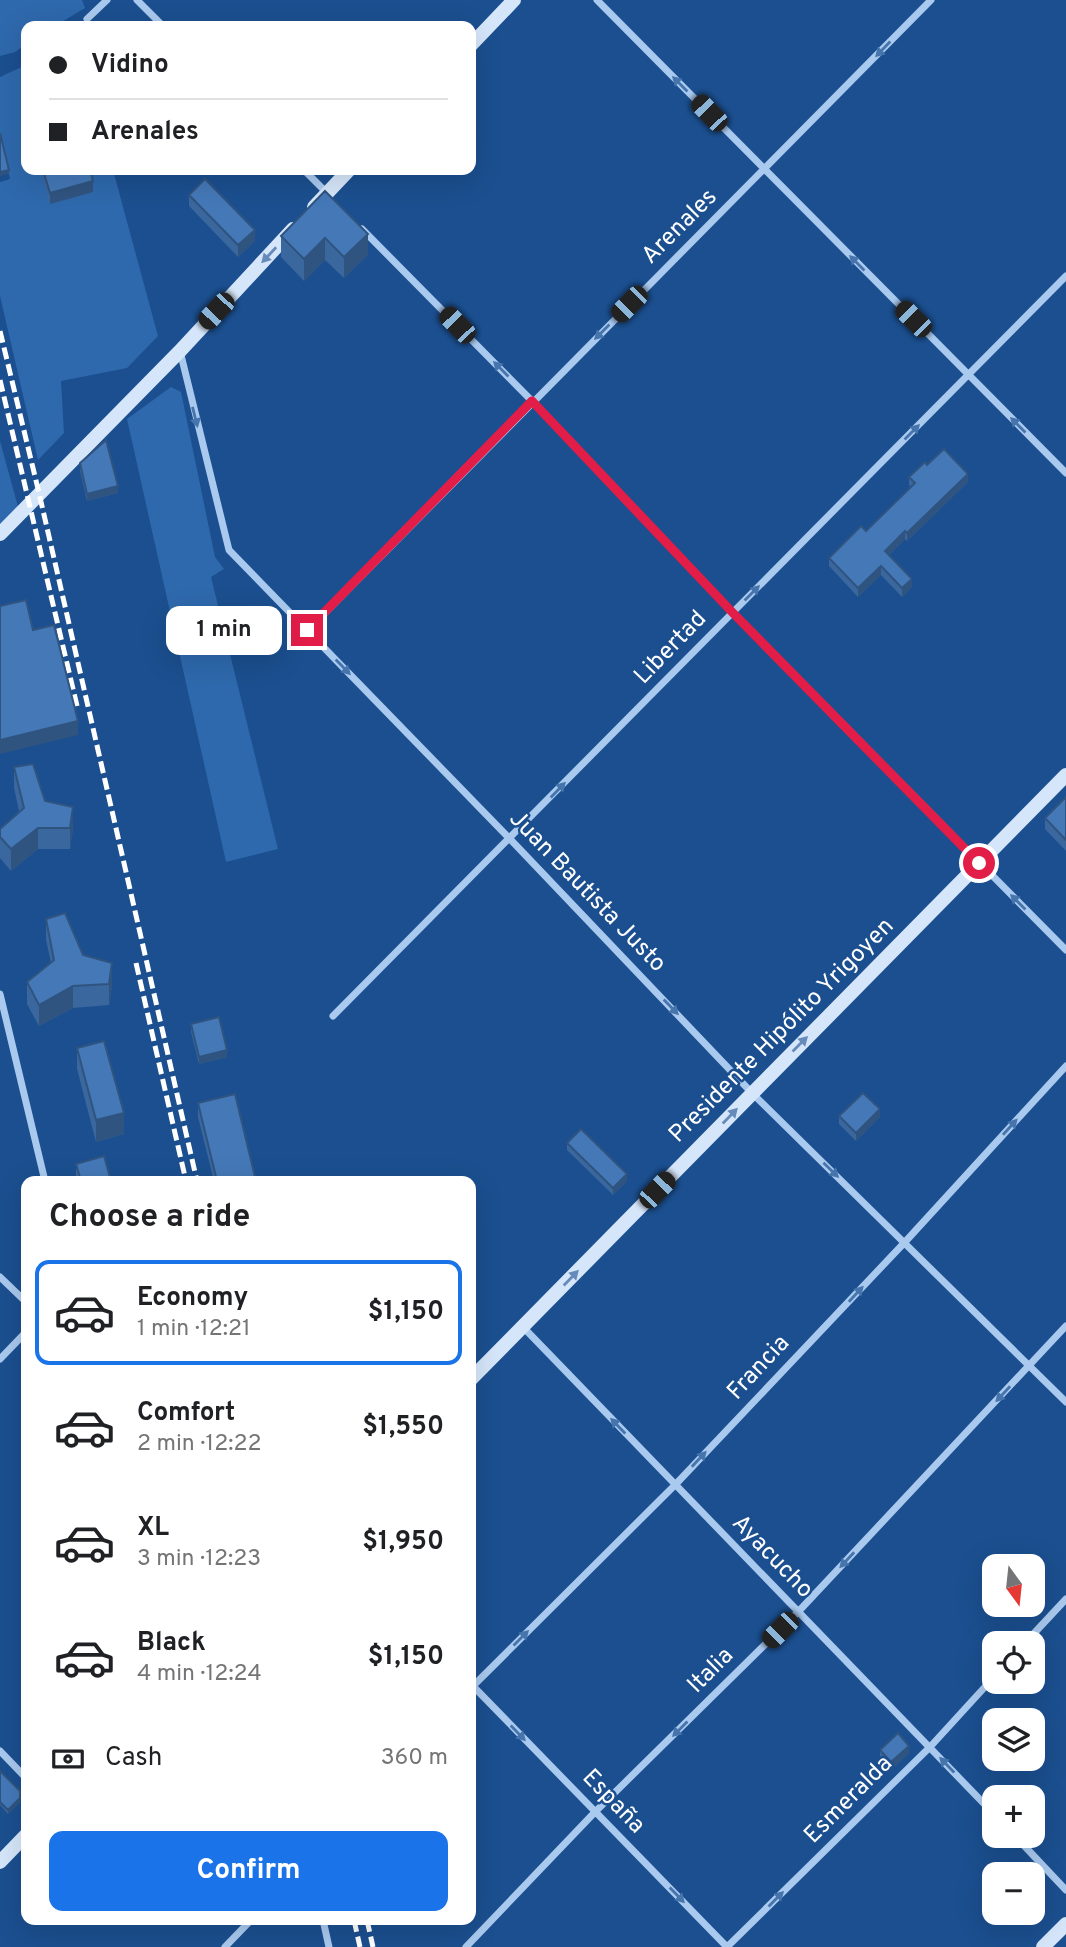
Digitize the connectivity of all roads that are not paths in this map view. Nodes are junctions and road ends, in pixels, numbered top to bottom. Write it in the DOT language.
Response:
graph roads {
  1 [pos="107,0"];
  2 [pos="137,0"];
  3 [pos="514,0"];
  4 [pos="597,0"];
  5 [pos="931,0"];
  6 [pos="87,19"];
  7 [pos="158,21"];
  8 [pos="476,40"];
  9 [pos="765,170"];
  10 [pos="309,175"];
  11 [pos="346,175"];
  12 [pos="331,198"];
  13 [pos="356,223"];
  14 [pos="1066,276"];
  15 [pos="180,351"];
  16 [pos="968,375"];
  17 [pos="532,401"];
  18 [pos="1066,473"];
  19 [pos="0,534"];
  20 [pos="733,613"];
  21 [pos="307,630"];
  22 [pos="1066,775"];
  23 [pos="510,839"];
  24 [pos="979,863"];
  25 [pos="1066,950"];
  26 [pos="0,994"];
  27 [pos="334,1016"];
  28 [pos="1066,1066"];
  29 [pos="752,1093"];
  30 [pos="45,1176"];
  31 [pos="905,1242"];
  32 [pos="0,1277"];
  33 [pos="21,1297"];
  34 [pos="1066,1326"];
  35 [pos="523,1327"];
  36 [pos="21,1337"];
  37 [pos="0,1359"];
  38 [pos="1030,1365"];
  39 [pos="476,1374"];
  40 [pos="1066,1402"];
  41 [pos="675,1485"];
  42 [pos="1066,1599"];
  43 [pos="798,1612"];
  44 [pos="1036,1631"];
  45 [pos="476,1681"];
  46 [pos="476,1691"];
  47 [pos="982,1691"];
  48 [pos="930,1747"];
  49 [pos="0,1751"];
  50 [pos="21,1773"];
  51 [pos="982,1801"];
  52 [pos="595,1812"];
  53 [pos="21,1840"];
  54 [pos="1027,1848"];
  55 [pos="0,1862"];
  56 [pos="1066,1889"];
  57 [pos="1066,1924"];
  58 [pos="246,1925"];
  59 [pos="324,1925"];
  60 [pos="225,1947"];
  61 [pos="329,1947"];
  62 [pos="466,1947"];
  63 [pos="727,1947"];
  64 [pos="1043,1947"];
  1 -- 6 [label="street"];
  2 -- 7 [label="street"];
  3 -- 8 [label="street"];
  9 -- 4 [label="street, one-way"];
  5 -- 9 [label="street, Arenales, one-way"];
  16 -- 9 [label="street, one-way"];
  9 -- 17 [label="street, Arenales, one-way"];
  10 -- 12 [label="street"];
  11 -- 12 [label="street"];
  12 -- 15 [label="street, one-way"];
  17 -- 13 [label="street, one-way"];
  14 -- 16 [label="street, Libertad"];
  15 -- 19 [label="street"];
  15 -- 21 [label="street, Juan Bautista Justo, one-way"];
  18 -- 16 [label="street, one-way"];
  20 -- 16 [label="street, Libertad, one-way"];
  17 -- 20 [label="street"];
  17 -- 21 [label="street, Arenales"];
  23 -- 20 [label="street, Libertad, one-way"];
  20 -- 24 [label="street"];
  21 -- 23 [label="street, Juan Bautista Justo, one-way"];
  22 -- 24 [label="street, Presidente Hipólito Yrigoyen"];
  23 -- 27 [label="street, Libertad"];
  23 -- 29 [label="street, Juan Bautista Justo, one-way"];
  25 -- 24 [label="street, one-way"];
  29 -- 24 [label="street, Presidente Hipólito Yrigoyen, one-way"];
  26 -- 30 [label="street"];
  31 -- 28 [label="street, Francia, one-way"];
  29 -- 31 [label="street, Juan Bautista Justo, one-way"];
  35 -- 29 [label="street, Presidente Hipólito Yrigoyen, one-way"];
  31 -- 38 [label="street, Juan Bautista Justo"];
  41 -- 31 [label="street, Francia, one-way"];
  32 -- 33 [label="street"];
  34 -- 38 [label="street, Italia"];
  35 -- 39 [label="street, Presidente Hipólito Yrigoyen"];
  41 -- 35 [label="street, Ayacucho, one-way"];
  36 -- 37 [label="street"];
  38 -- 40 [label="street, Juan Bautista Justo"];
  38 -- 43 [label="street, Italia, one-way"];
  41 -- 43 [label="street, Ayacucho"];
  45 -- 41 [label="street, Francia, one-way"];
  42 -- 44 [label="street"];
  43 -- 48 [label="street, Ayacucho"];
  43 -- 52 [label="street, Italia, one-way"];
  46 -- 52 [label="street, España, one-way"];
  47 -- 48 [label="street, Esmeralda"];
  51 -- 48 [label="street, Ayacucho, one-way"];
  63 -- 48 [label="street, Esmeralda, one-way"];
  49 -- 50 [label="street"];
  52 -- 62 [label="street, Italia"];
  52 -- 63 [label="street, España, one-way"];
  53 -- 55 [label="street"];
  54 -- 56 [label="street"];
  57 -- 64 [label="street"];
  58 -- 60 [label="street"];
  59 -- 61 [label="street"];
}
